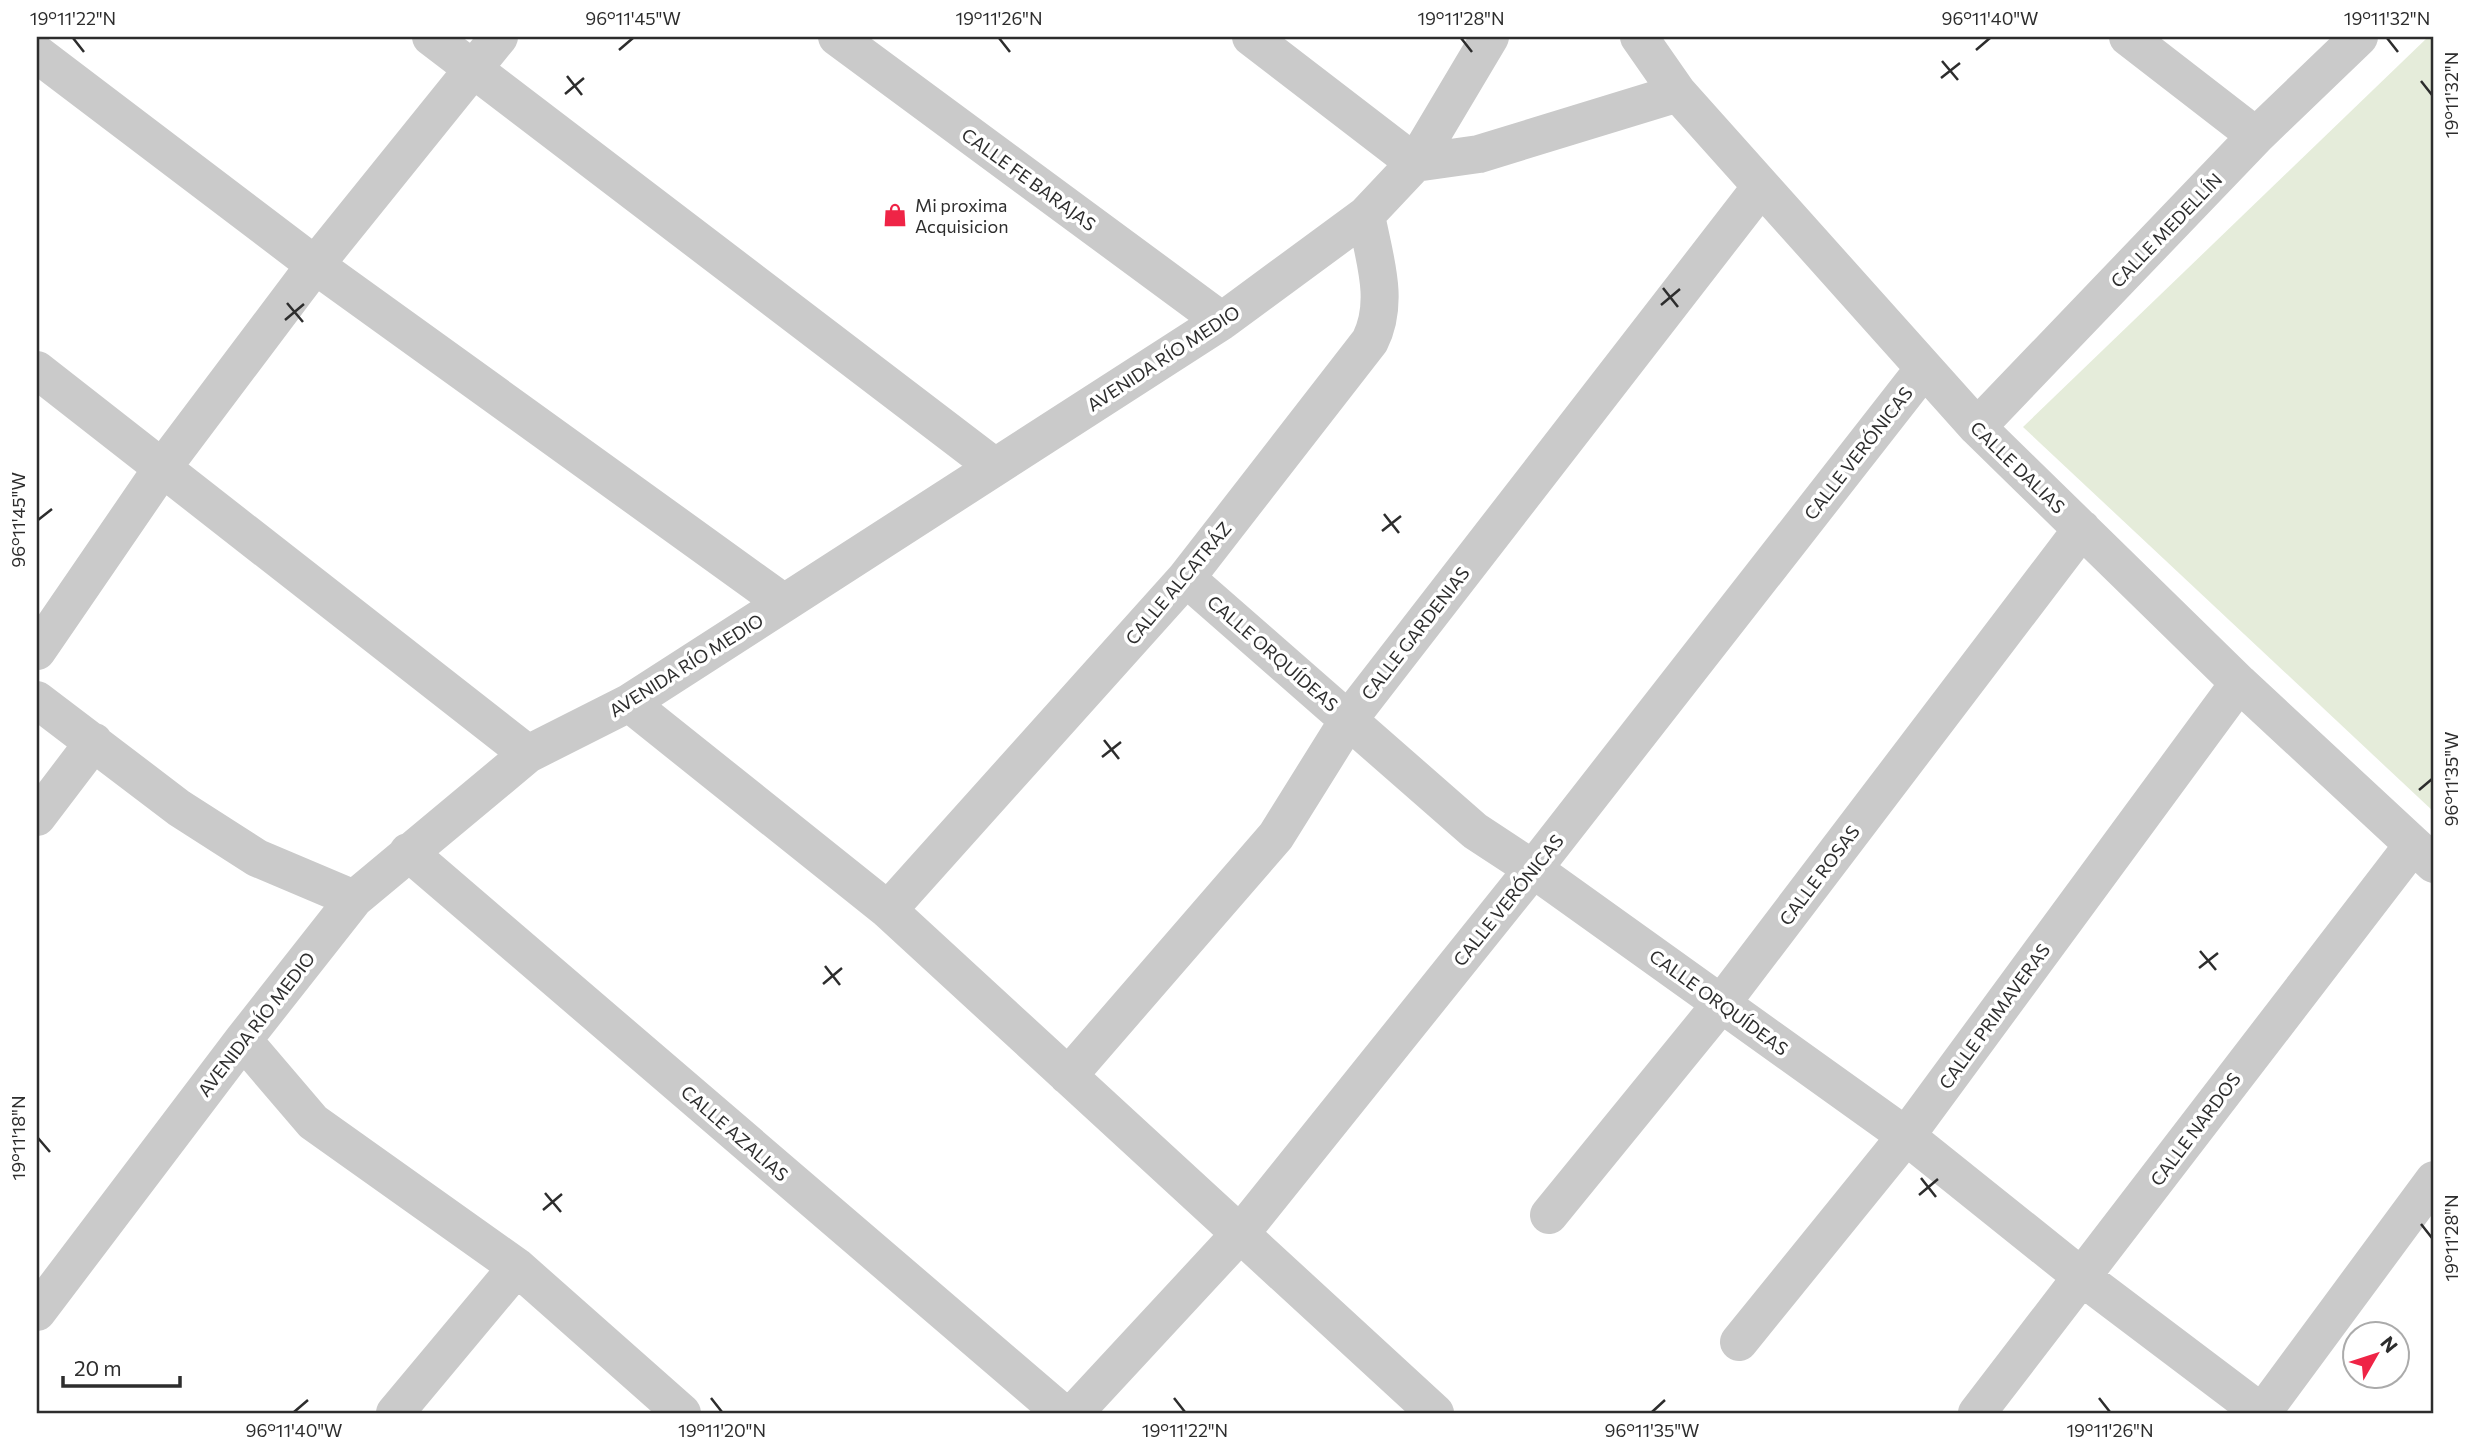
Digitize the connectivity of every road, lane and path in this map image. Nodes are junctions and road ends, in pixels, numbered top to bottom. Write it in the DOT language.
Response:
graph roads {
  1 [pos="431,37"];
  2 [pos="499,37"];
  3 [pos="837,37"];
  4 [pos="1251,37"];
  5 [pos="1490,37"];
  6 [pos="1639,37"];
  7 [pos="2128,37"];
  8 [pos="2359,37"];
  9 [pos="37,54"];
  10 [pos="474,69"];
  11 [pos="1678,93"];
  12 [pos="2256,136"];
  13 [pos="1415,163"];
  14 [pos="1761,187"];
  15 [pos="1366,215"];
  16 [pos="315,265"];
  17 [pos="1222,321"];
  18 [pos="37,370"];
  19 [pos="1923,370"];
  20 [pos="1977,427"];
  21 [pos="163,467"];
  22 [pos="995,467"];
  23 [pos="2081,529"];
  24 [pos="1186,578"];
  25 [pos="784,603"];
  26 [pos="37,651"];
  27 [pos="2239,683"];
  28 [pos="37,700"];
  29 [pos="629,703"];
  30 [pos="1349,719"];
  31 [pos="94,741"];
  32 [pos="528,754"];
  33 [pos="37,817"];
  34 [pos="408,852"];
  35 [pos="2424,854"];
  36 [pos="1533,869"];
  37 [pos="354,899"];
  38 [pos="888,910"];
  39 [pos="1721,1004"];
  40 [pos="243,1040"];
  41 [pos="1068,1076"];
  42 [pos="1906,1136"];
  43 [pos="2434,1180"];
  44 [pos="1549,1215"];
  45 [pos="1240,1234"];
  46 [pos="517,1266"];
  47 [pos="2082,1277"];
  48 [pos="37,1312"];
  49 [pos="1739,1342"];
  50 [pos="395,1413"];
  51 [pos="682,1413"];
  52 [pos="1062,1413"];
  53 [pos="1074,1413"];
  54 [pos="1435,1413"];
  55 [pos="1978,1413"];
  56 [pos="2262,1413"];
  1 -- 10 [label="street"];
  2 -- 10 [label="street"];
  3 -- 17 [label="street, CALLE FE BARAJAS"];
  4 -- 13 [label="street"];
  5 -- 13 [label="street, AVENIDA RÍO MEDIO"];
  6 -- 11 [label="street, CALLE DALIAS"];
  7 -- 12 [label="street"];
  8 -- 12 [label="street, CALLE MEDELLÍN"];
  9 -- 16 [label="street"];
  10 -- 16 [label="street"];
  10 -- 22 [label="street"];
  11 -- 13 [label="street"];
  11 -- 14 [label="street, CALLE DALIAS"];
  12 -- 20 [label="street, CALLE MEDELLÍN"];
  13 -- 15 [label="street, AVENIDA RÍO MEDIO"];
  14 -- 19 [label="street, CALLE DALIAS"];
  14 -- 30 [label="street, CALLE GARDENIAS"];
  15 -- 17 [label="street, AVENIDA RÍO MEDIO"];
  15 -- 24 [label="street, CALLE ALCATRÁZ"];
  16 -- 21 [label="street"];
  16 -- 25 [label="street"];
  17 -- 22 [label="street, AVENIDA RÍO MEDIO"];
  18 -- 21 [label="street"];
  19 -- 20 [label="street, CALLE DALIAS"];
  19 -- 36 [label="street, CALLE VERÓNICAS"];
  20 -- 23 [label="street, CALLE DALIAS"];
  21 -- 26 [label="street"];
  21 -- 32 [label="street"];
  22 -- 25 [label="street, AVENIDA RÍO MEDIO"];
  23 -- 27 [label="street, CALLE DALIAS"];
  23 -- 39 [label="street, CALLE ROSAS"];
  24 -- 30 [label="street, CALLE ORQUÍDEAS"];
  24 -- 38 [label="street, CALLE ALCATRÁZ"];
  25 -- 29 [label="street, AVENIDA RÍO MEDIO"];
  27 -- 35 [label="street, CALLE DALIAS"];
  27 -- 42 [label="street, CALLE PRIMAVERAS"];
  28 -- 31 [label="street"];
  29 -- 32 [label="street, AVENIDA RÍO MEDIO"];
  29 -- 38 [label="street"];
  30 -- 36 [label="street, CALLE ORQUÍDEAS"];
  30 -- 41 [label="street, CALLE GARDENIAS"];
  31 -- 33 [label="street"];
  31 -- 37 [label="street"];
  32 -- 34 [label="street, AVENIDA RÍO MEDIO"];
  34 -- 37 [label="street, AVENIDA RÍO MEDIO"];
  34 -- 52 [label="street, CALLE AZALIAS"];
  35 -- 47 [label="street, CALLE NARDOS"];
  36 -- 39 [label="street, CALLE ORQUÍDEAS"];
  36 -- 45 [label="street, CALLE VERÓNICAS"];
  37 -- 40 [label="street, AVENIDA RÍO MEDIO"];
  38 -- 41 [label="street"];
  39 -- 42 [label="street, CALLE ORQUÍDEAS"];
  39 -- 44 [label="street, CALLE ROSAS"];
  40 -- 46 [label="street"];
  40 -- 48 [label="street, AVENIDA RÍO MEDIO"];
  41 -- 45 [label="street"];
  42 -- 47 [label="street, CALLE ORQUÍDEAS"];
  42 -- 49 [label="street, CALLE PRIMAVERAS"];
  43 -- 56 [label="street"];
  45 -- 53 [label="street, CALLE VERÓNICAS"];
  45 -- 54 [label="street"];
  46 -- 50 [label="street"];
  46 -- 51 [label="street"];
  47 -- 55 [label="street, CALLE NARDOS"];
  47 -- 56 [label="street, CALLE ORQUÍDEAS"];
}
